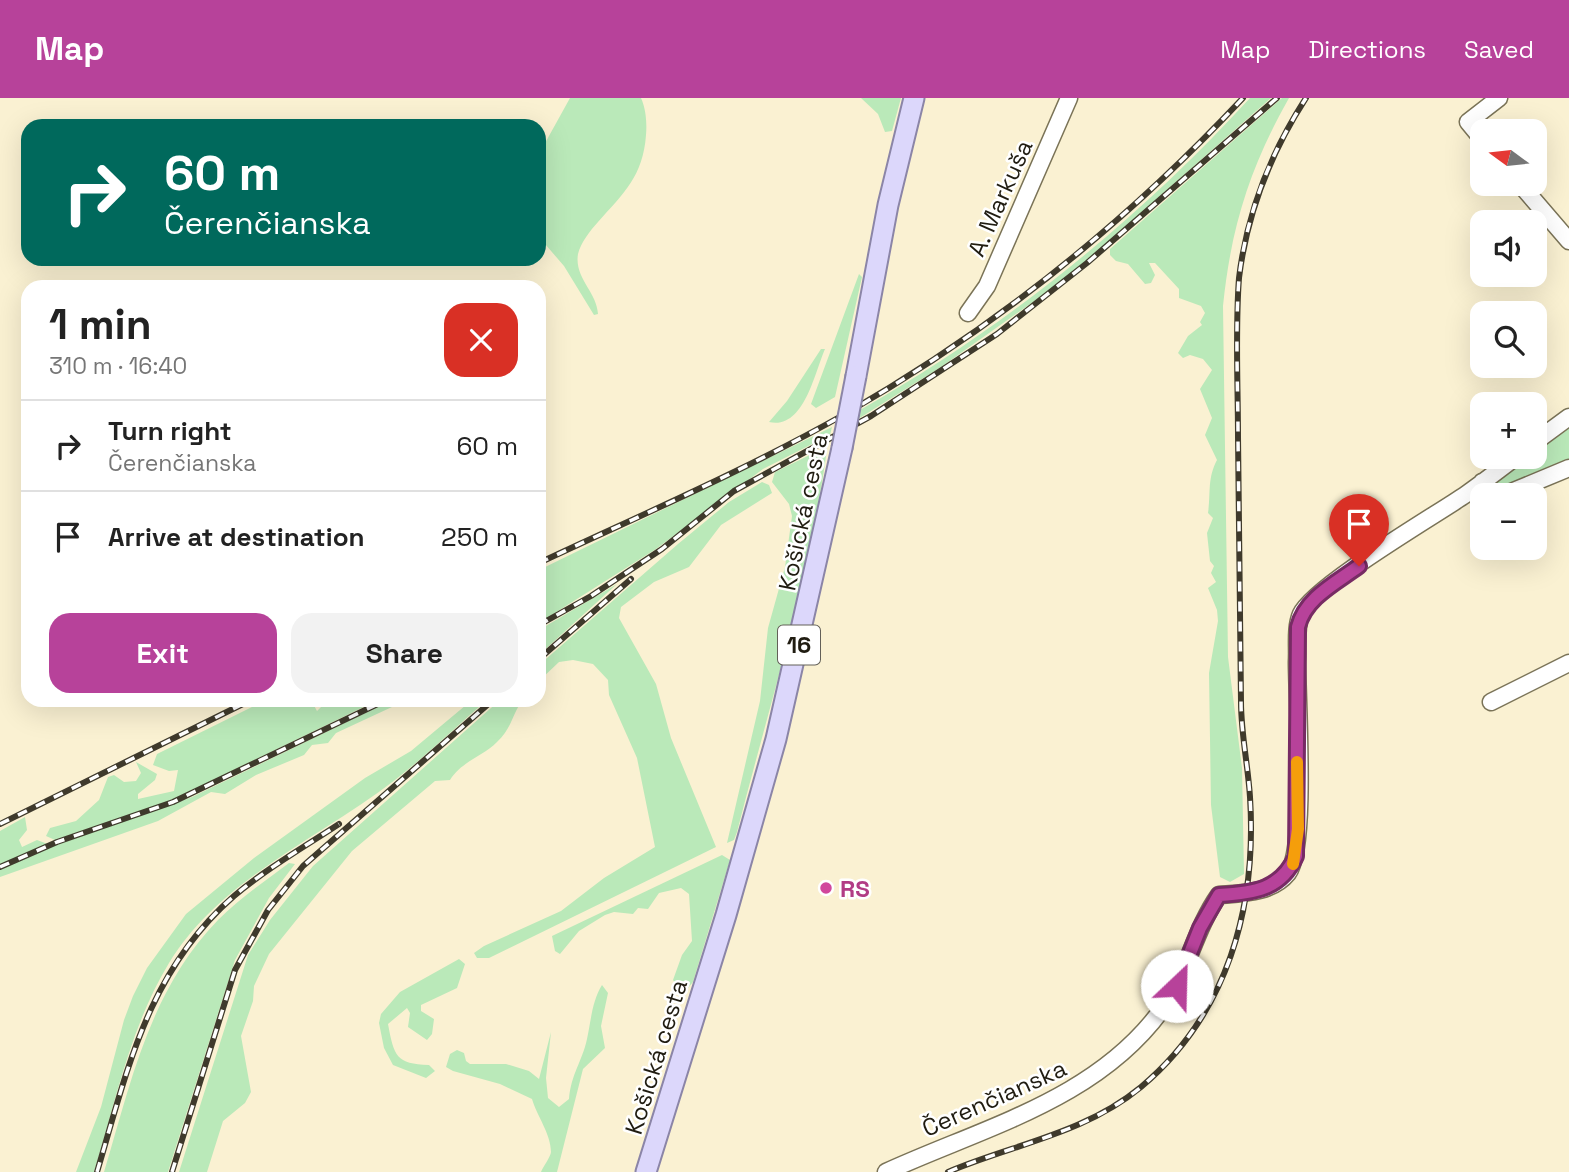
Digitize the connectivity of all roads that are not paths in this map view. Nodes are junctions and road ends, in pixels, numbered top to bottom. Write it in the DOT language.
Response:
graph roads {
  1 [pos="914,98"];
  2 [pos="1069,98"];
  3 [pos="1499,98"];
  4 [pos="1472,119"];
  5 [pos="1531,196"];
  6 [pos="1569,241"];
  7 [pos="968,313"];
  8 [pos="1569,417"];
  9 [pos="1547,433"];
  10 [pos="1569,468"];
  11 [pos="1500,469"];
  12 [pos="1482,482"];
  13 [pos="1569,663"];
  14 [pos="1491,702"];
  15 [pos="646,1172"];
  16 [pos="886,1172"];
  1 -- 15 [label="main road, Košická cesta / 16, bridge"];
  2 -- 7 [label="street, A. Markuša"];
  3 -- 4 [label="street"];
  5 -- 6 [label="street"];
  8 -- 9 [label="street"];
  10 -- 12 [label="street"];
  11 -- 12 [label="street, Čerenčianska"];
  12 -- 16 [label="street, Čerenčianska"];
  13 -- 14 [label="street"];
}
